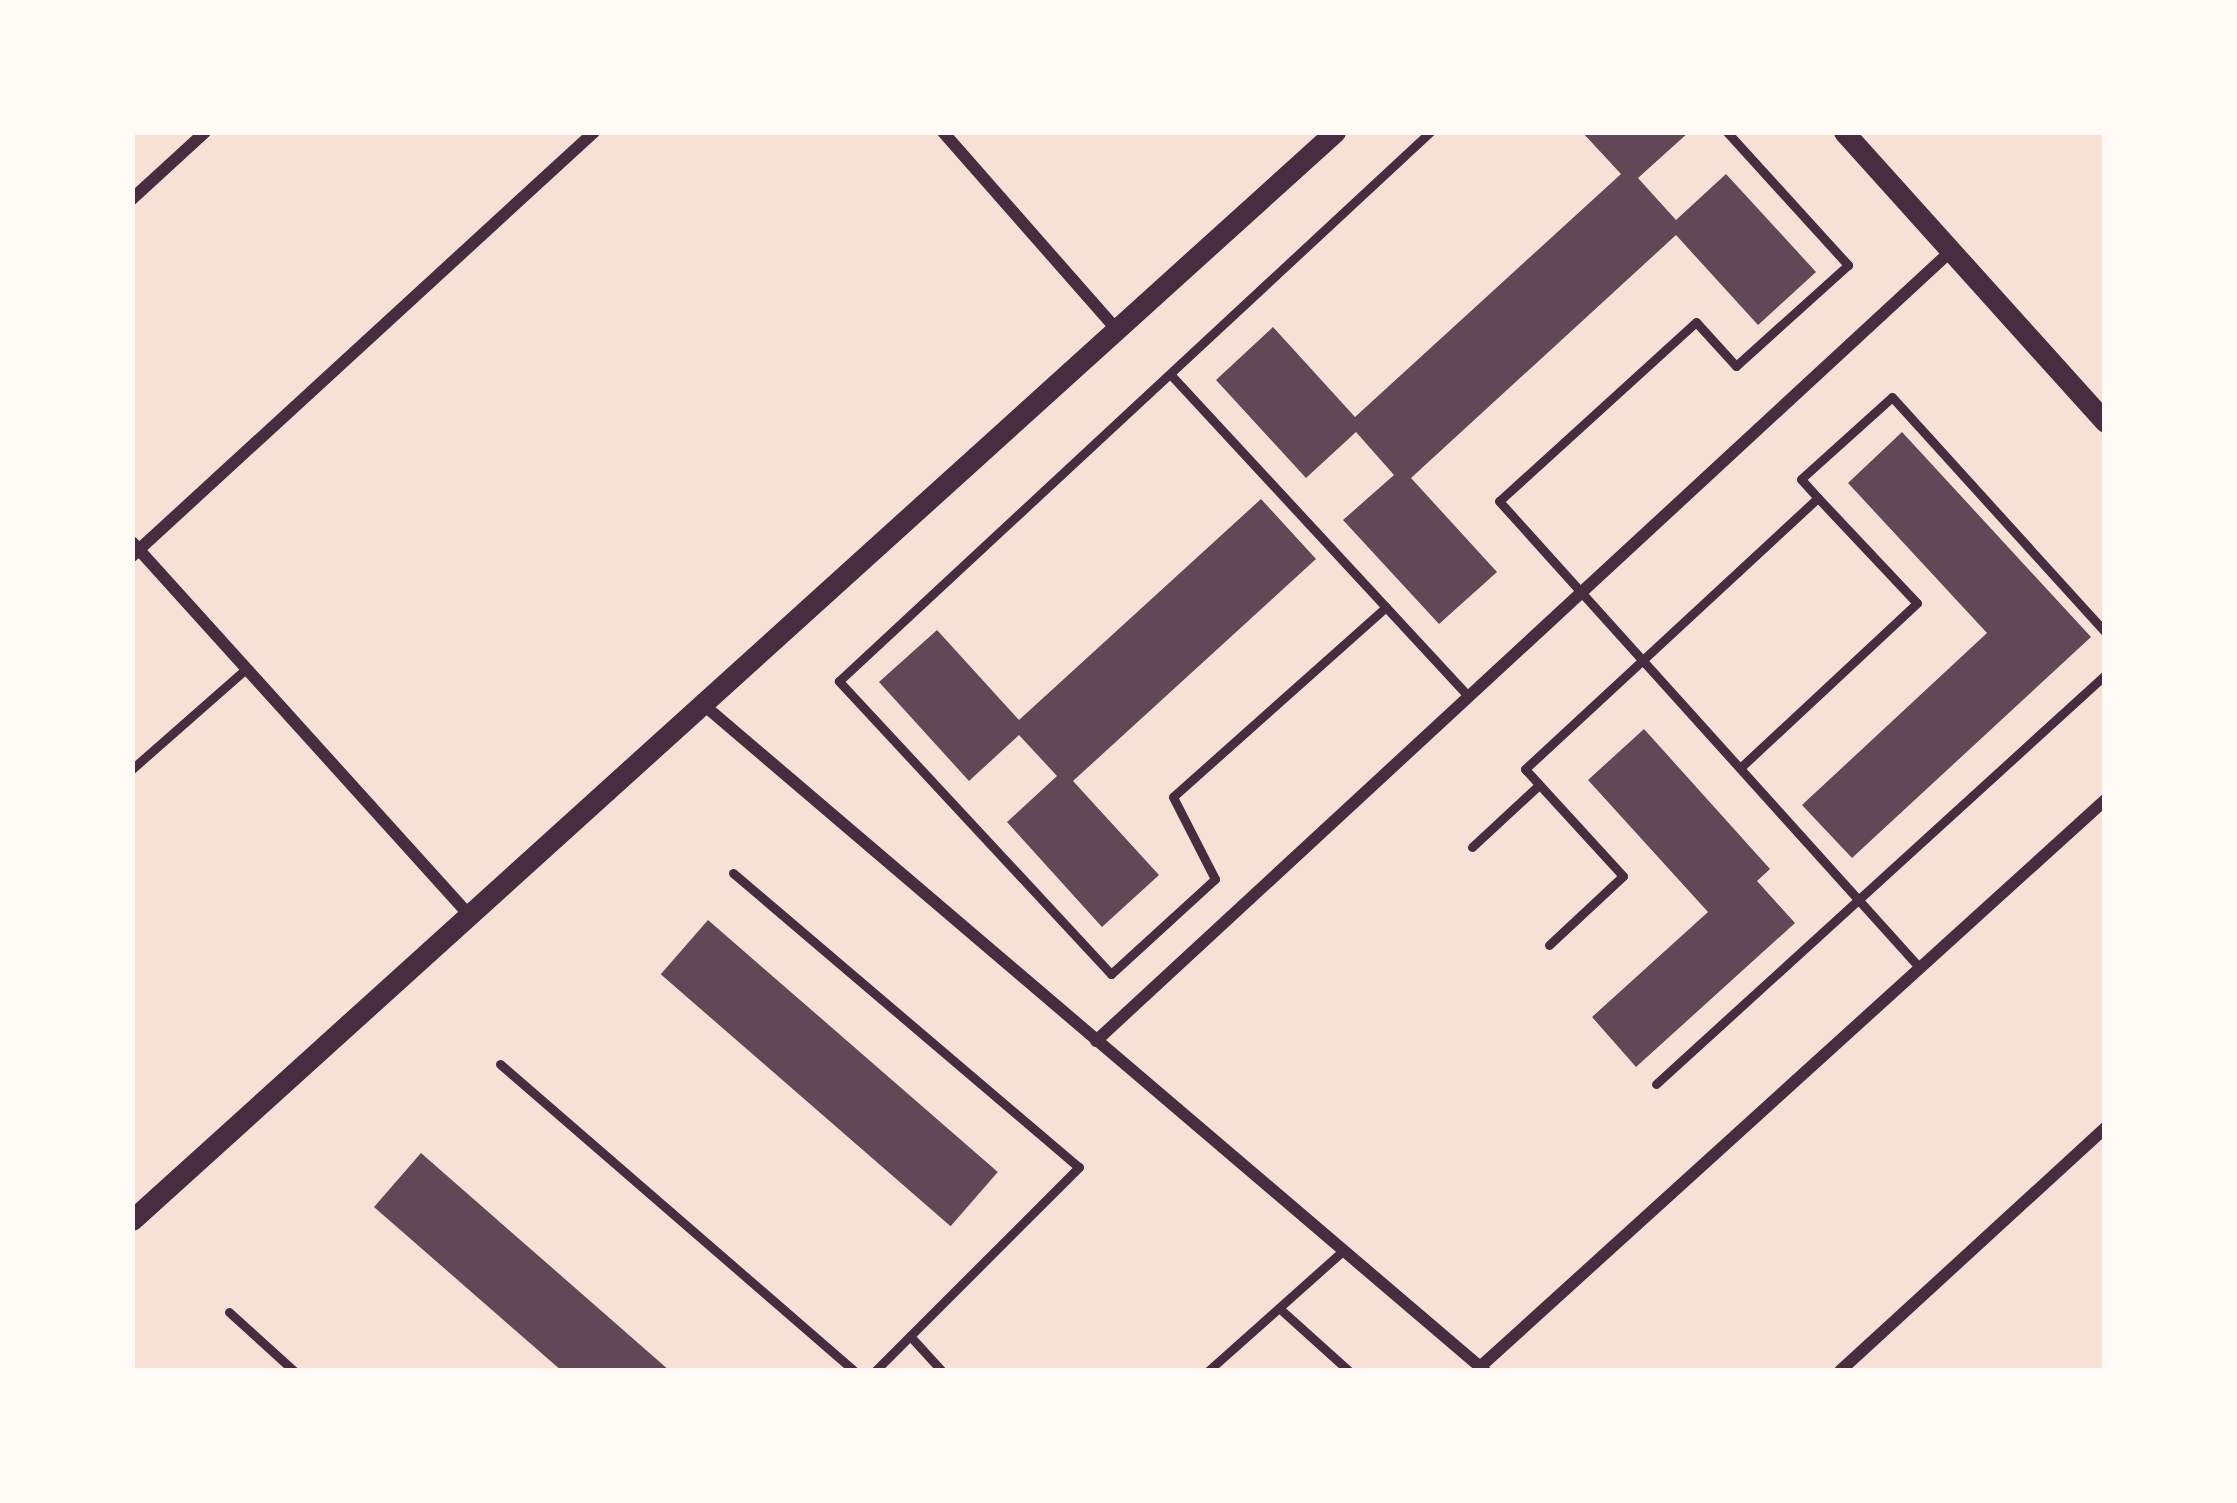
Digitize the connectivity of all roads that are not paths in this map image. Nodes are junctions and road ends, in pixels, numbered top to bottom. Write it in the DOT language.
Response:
graph roads {
  1 [pos="205,132"];
  2 [pos="594,132"];
  3 [pos="943,132"];
  4 [pos="1335,132"];
  5 [pos="1430,132"];
  6 [pos="1727,132"];
  7 [pos="1844,132"];
  8 [pos="132,199"];
  9 [pos="1951,251"];
  10 [pos="1117,330"];
  11 [pos="1170,374"];
  12 [pos="2105,422"];
  13 [pos="1819,498"];
  14 [pos="134,549"];
  15 [pos="1581,592"];
  16 [pos="1386,607"];
  17 [pos="2105,632"];
  18 [pos="1644,661"];
  19 [pos="246,669"];
  20 [pos="2105,675"];
  21 [pos="1468,696"];
  22 [pos="705,706"];
  23 [pos="1740,768"];
  24 [pos="132,769"];
  25 [pos="1539,784"];
  26 [pos="2105,800"];
  27 [pos="1472,847"];
  28 [pos="733,873"];
  29 [pos="1858,899"];
  30 [pos="471,917"];
  31 [pos="1549,945"];
  32 [pos="1920,968"];
  33 [pos="1096,1040"];
  34 [pos="500,1064"];
  35 [pos="1656,1084"];
  36 [pos="2105,1128"];
  37 [pos="132,1220"];
  38 [pos="1343,1250"];
  39 [pos="1279,1308"];
  40 [pos="229,1312"];
  41 [pos="910,1336"];
  42 [pos="1483,1369"];
  43 [pos="294,1371"];
  44 [pos="854,1371"];
  45 [pos="875,1371"];
  46 [pos="943,1371"];
  47 [pos="1208,1371"];
  48 [pos="1349,1371"];
  49 [pos="1840,1371"];
  1 -- 8 [label="street"];
  2 -- 14 [label="street"];
  3 -- 10 [label="street"];
  4 -- 10 [label="street"];
  5 -- 11 [label="lane"];
  6 -- 15 [label="lane"];
  7 -- 9 [label="street"];
  9 -- 12 [label="street"];
  9 -- 15 [label="street"];
  10 -- 22 [label="street"];
  11 -- 16 [label="lane"];
  11 -- 16 [label="lane"];
  13 -- 17 [label="lane"];
  13 -- 18 [label="lane"];
  13 -- 23 [label="lane"];
  14 -- 19 [label="street"];
  15 -- 18 [label="lane"];
  15 -- 21 [label="street"];
  16 -- 21 [label="lane"];
  18 -- 23 [label="lane"];
  18 -- 25 [label="lane"];
  19 -- 24 [label="lane"];
  19 -- 30 [label="street"];
  20 -- 29 [label="lane"];
  21 -- 33 [label="street"];
  22 -- 30 [label="street"];
  22 -- 33 [label="street"];
  23 -- 29 [label="lane"];
  25 -- 27 [label="lane"];
  25 -- 31 [label="lane"];
  26 -- 32 [label="street"];
  28 -- 41 [label="lane"];
  29 -- 32 [label="lane"];
  29 -- 35 [label="lane"];
  30 -- 37 [label="street"];
  32 -- 42 [label="street"];
  33 -- 38 [label="street"];
  34 -- 44 [label="lane"];
  36 -- 49 [label="street"];
  38 -- 39 [label="lane"];
  38 -- 42 [label="street"];
  39 -- 47 [label="lane"];
  39 -- 48 [label="lane"];
  40 -- 43 [label="lane"];
  41 -- 45 [label="lane"];
  41 -- 46 [label="lane"];
}
